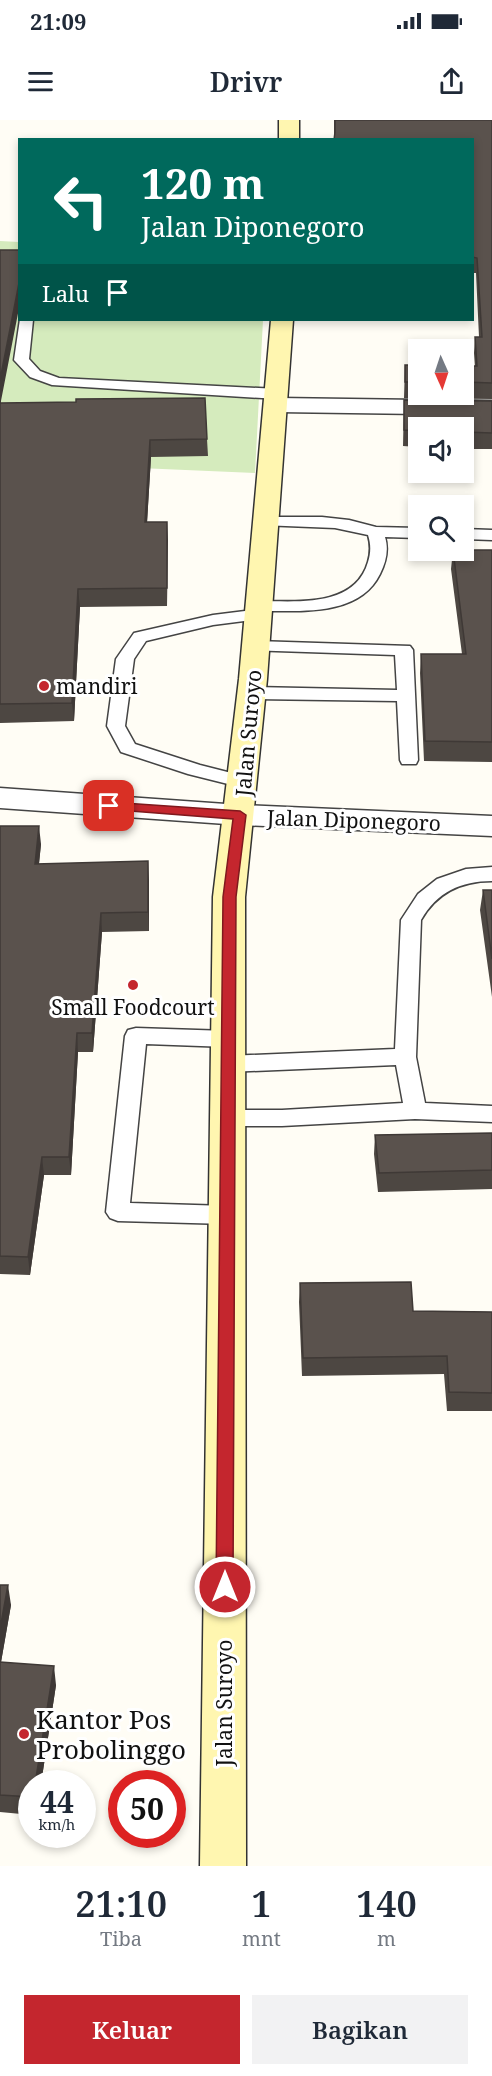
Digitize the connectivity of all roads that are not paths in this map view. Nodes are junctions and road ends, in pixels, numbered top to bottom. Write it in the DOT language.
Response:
graph roads {
  1 [pos="289,120"];
  2 [pos="289,138"];
  3 [pos="26,321"];
  4 [pos="282,321"];
  5 [pos="278,399"];
  6 [pos="492,408"];
  7 [pos="267,522"];
  8 [pos="375,532"];
  9 [pos="408,533"];
  10 [pos="474,534"];
  11 [pos="492,535"];
  12 [pos="258,622"];
  13 [pos="251,693"];
  14 [pos="405,696"];
  15 [pos="409,760"];
  16 [pos="243,782"];
  17 [pos="0,798"];
  18 [pos="240,815"];
  19 [pos="492,826"];
  20 [pos="492,874"];
  21 [pos="228,1051"];
  22 [pos="405,1057"];
  23 [pos="415,1111"];
  24 [pos="492,1114"];
  25 [pos="228,1118"];
  26 [pos="227,1215"];
  27 [pos="223,1866"];
  1 -- 2 [label="main road"];
  3 -- 5 [label="lane"];
  4 -- 5 [label="main road, Jalan Suroyo"];
  5 -- 6 [label="street"];
  5 -- 7 [label="main road, Jalan Suroyo"];
  7 -- 8 [label="lane"];
  7 -- 12 [label="main road, Jalan Suroyo"];
  8 -- 9 [label="lane"];
  8 -- 12 [label="lane"];
  10 -- 11 [label="lane"];
  12 -- 13 [label="main road, Jalan Suroyo"];
  12 -- 14 [label="lane"];
  12 -- 16 [label="lane"];
  13 -- 14 [label="lane"];
  13 -- 16 [label="main road, Jalan Suroyo"];
  14 -- 15 [label="lane"];
  16 -- 18 [label="main road, Jalan Suroyo"];
  17 -- 18 [label="street, Jalan Diponegoro"];
  18 -- 19 [label="street, Jalan Diponegoro"];
  18 -- 21 [label="main road, Jalan Suroyo"];
  20 -- 22 [label="lane"];
  21 -- 22 [label="lane"];
  21 -- 25 [label="main road, Jalan Suroyo"];
  21 -- 26 [label="lane"];
  22 -- 23 [label="lane"];
  23 -- 24 [label="lane"];
  23 -- 25 [label="lane"];
  25 -- 26 [label="main road, Jalan Suroyo"];
  26 -- 27 [label="main road, Jalan Suroyo"];
}
